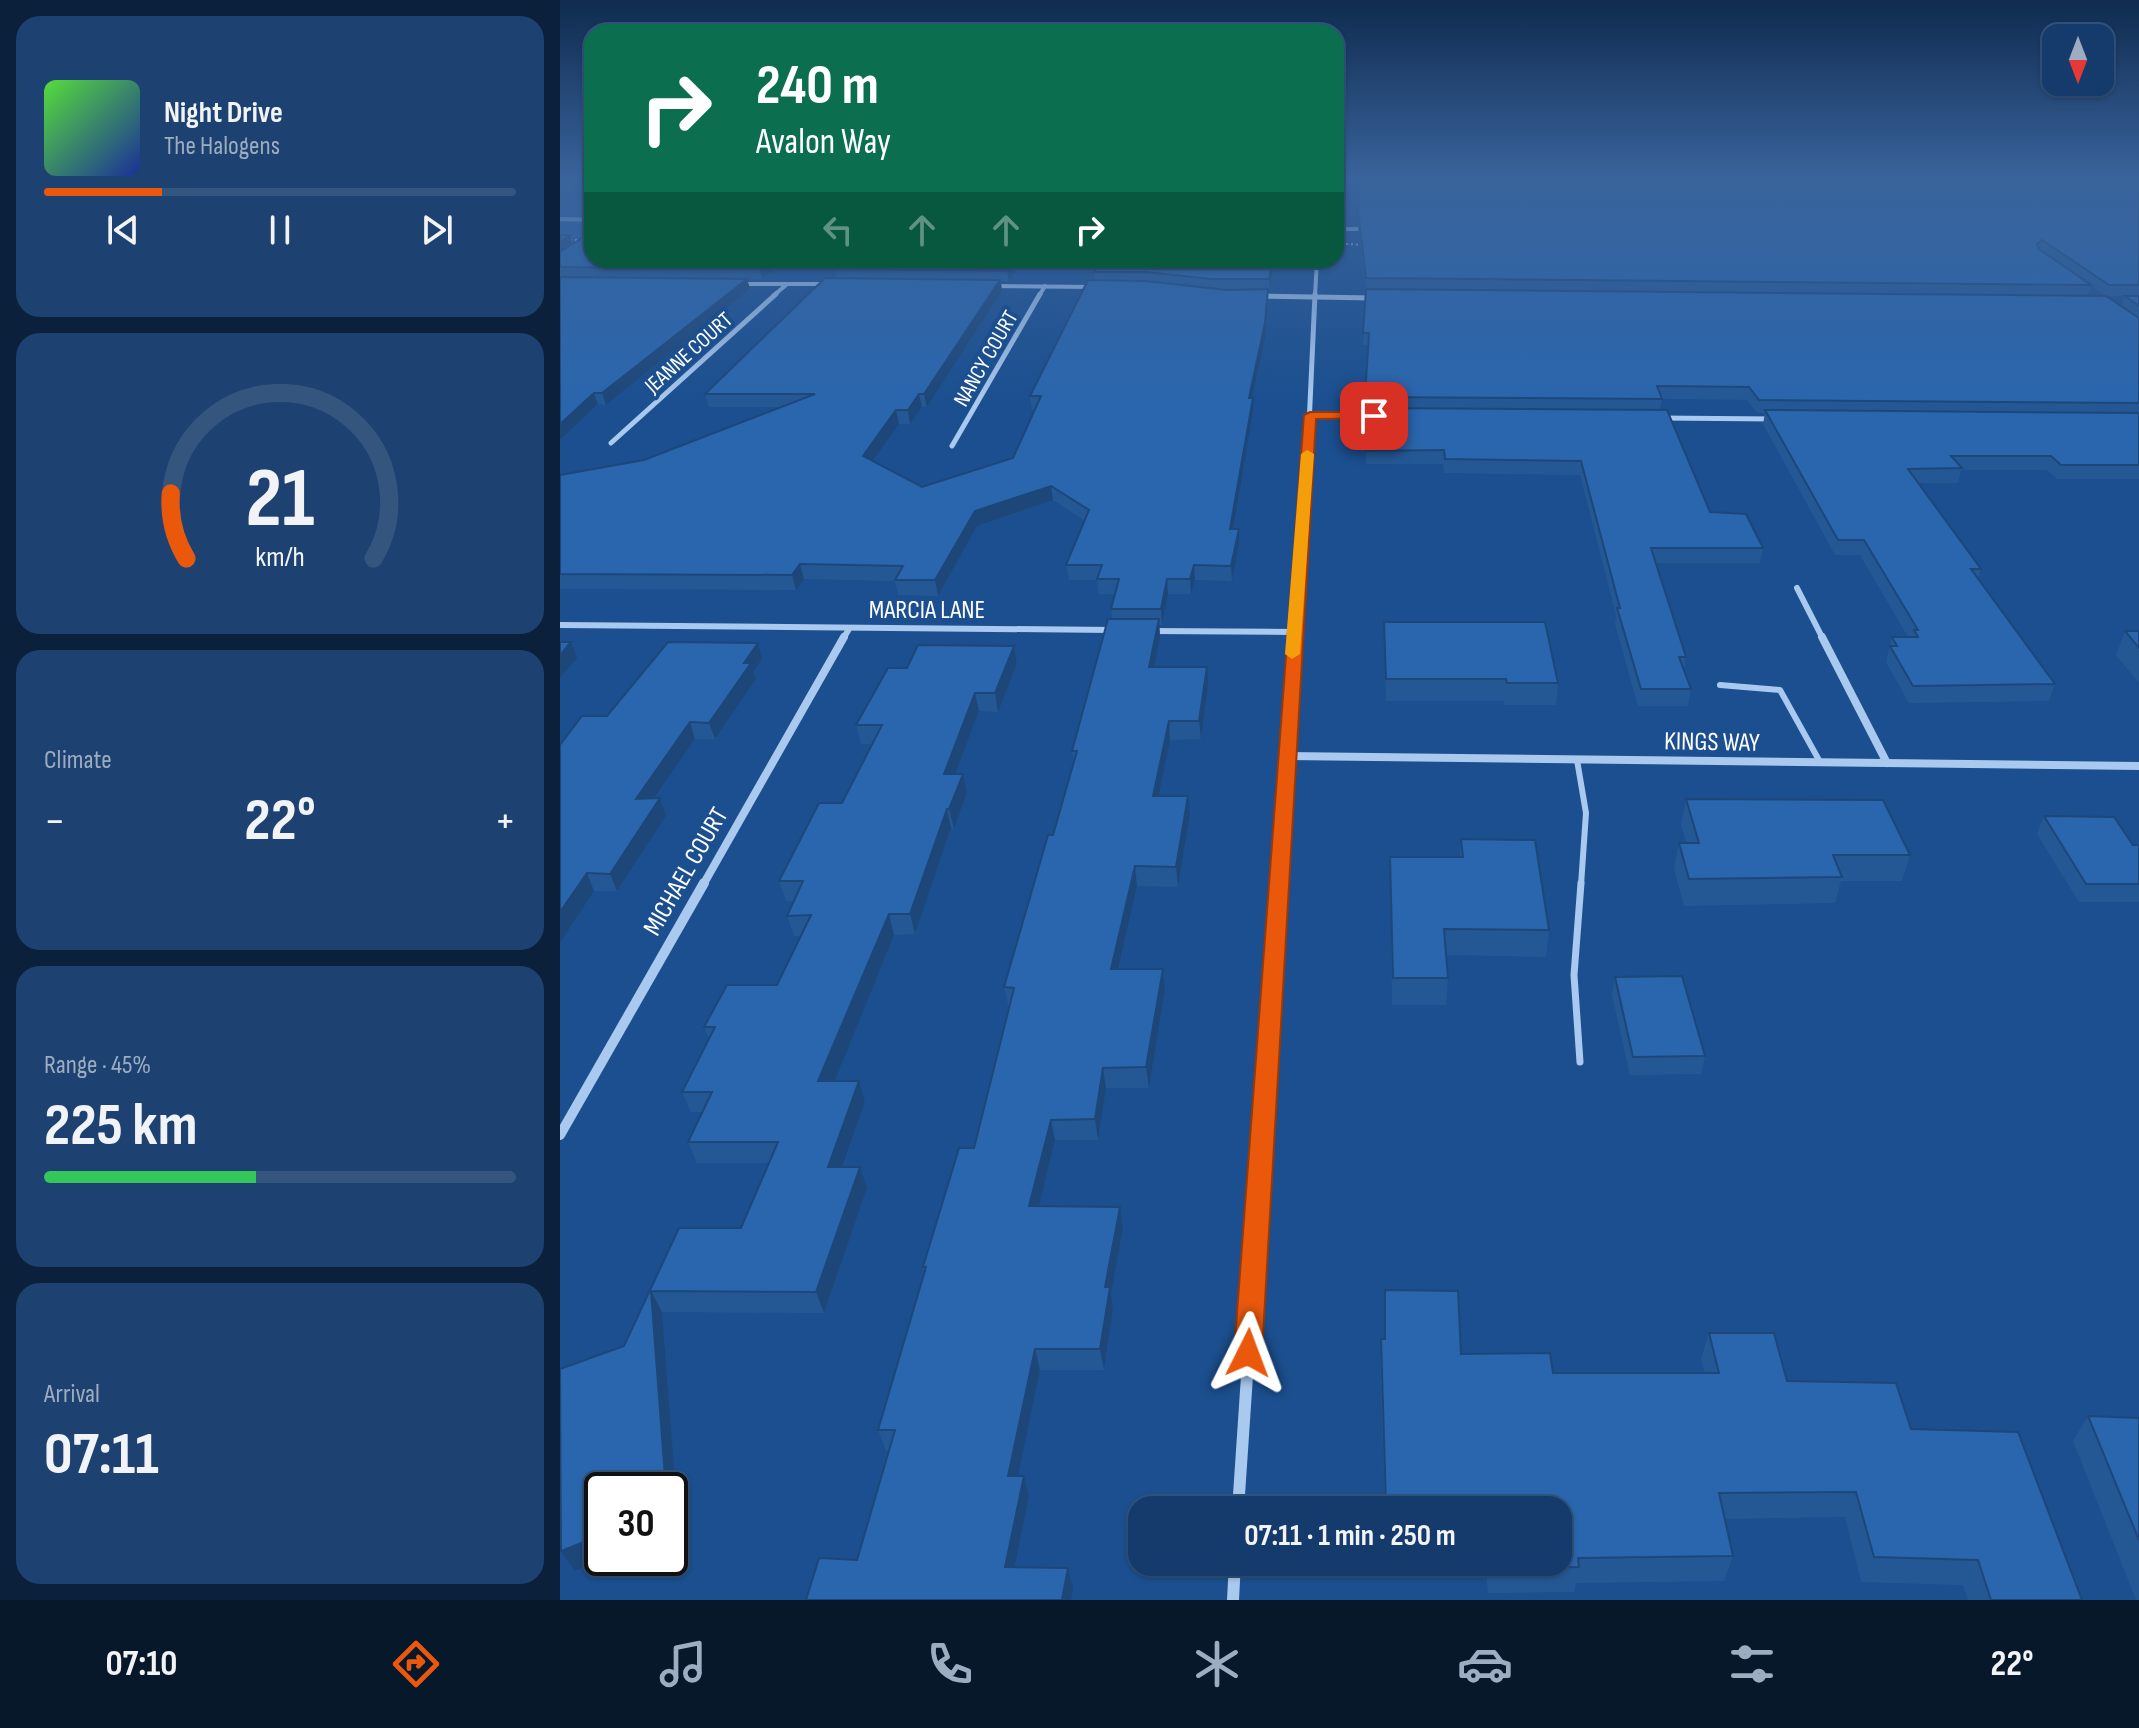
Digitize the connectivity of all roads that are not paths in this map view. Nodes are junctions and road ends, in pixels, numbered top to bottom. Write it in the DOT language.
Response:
graph roads {
  1 [pos="1317,268"];
  2 [pos="726,284"];
  3 [pos="787,284"];
  4 [pos="833,284"];
  5 [pos="985,285"];
  6 [pos="1045,286"];
  7 [pos="1103,287"];
  8 [pos="1254,296"];
  9 [pos="1316,297"];
  10 [pos="1379,298"];
  11 [pos="1310,415"];
  12 [pos="1390,416"];
  13 [pos="1645,418"];
  14 [pos="1788,419"];
  15 [pos="611,443"];
  16 [pos="952,446"];
  17 [pos="1797,588"];
  18 [pos="560,625"];
  19 [pos="849,629"];
  20 [pos="1130,631"];
  21 [pos="1145,631"];
  22 [pos="1294,632"];
  23 [pos="1720,685"];
  24 [pos="1286,756"];
  25 [pos="1577,760"];
  26 [pos="1820,762"];
  27 [pos="1887,763"];
  28 [pos="2139,766"];
  29 [pos="1580,1062"];
  30 [pos="560,1135"];
  31 [pos="1239,1496"];
  32 [pos="1234,1576"];
  33 [pos="1233,1600"];
  1 -- 9 [label="street"];
  2 -- 3 [label="street"];
  3 -- 4 [label="street"];
  3 -- 15 [label="street, JEANNE COURT"];
  5 -- 6 [label="street"];
  6 -- 7 [label="street"];
  6 -- 16 [label="street, NANCY COURT"];
  8 -- 9 [label="street"];
  9 -- 10 [label="street"];
  9 -- 11 [label="street"];
  11 -- 12 [label="street"];
  11 -- 22 [label="street"];
  13 -- 14 [label="street"];
  17 -- 27 [label="street"];
  18 -- 19 [label="street, MARCIA LANE"];
  19 -- 20 [label="street, MARCIA LANE"];
  19 -- 30 [label="street, MICHAEL COURT"];
  21 -- 22 [label="street"];
  22 -- 24 [label="street"];
  23 -- 26 [label="lane"];
  24 -- 25 [label="street, KINGS WAY"];
  24 -- 31 [label="street"];
  25 -- 26 [label="street, KINGS WAY"];
  25 -- 29 [label="lane"];
  26 -- 27 [label="street, KINGS WAY"];
  27 -- 28 [label="street, KINGS WAY"];
  32 -- 33 [label="street"];
}
